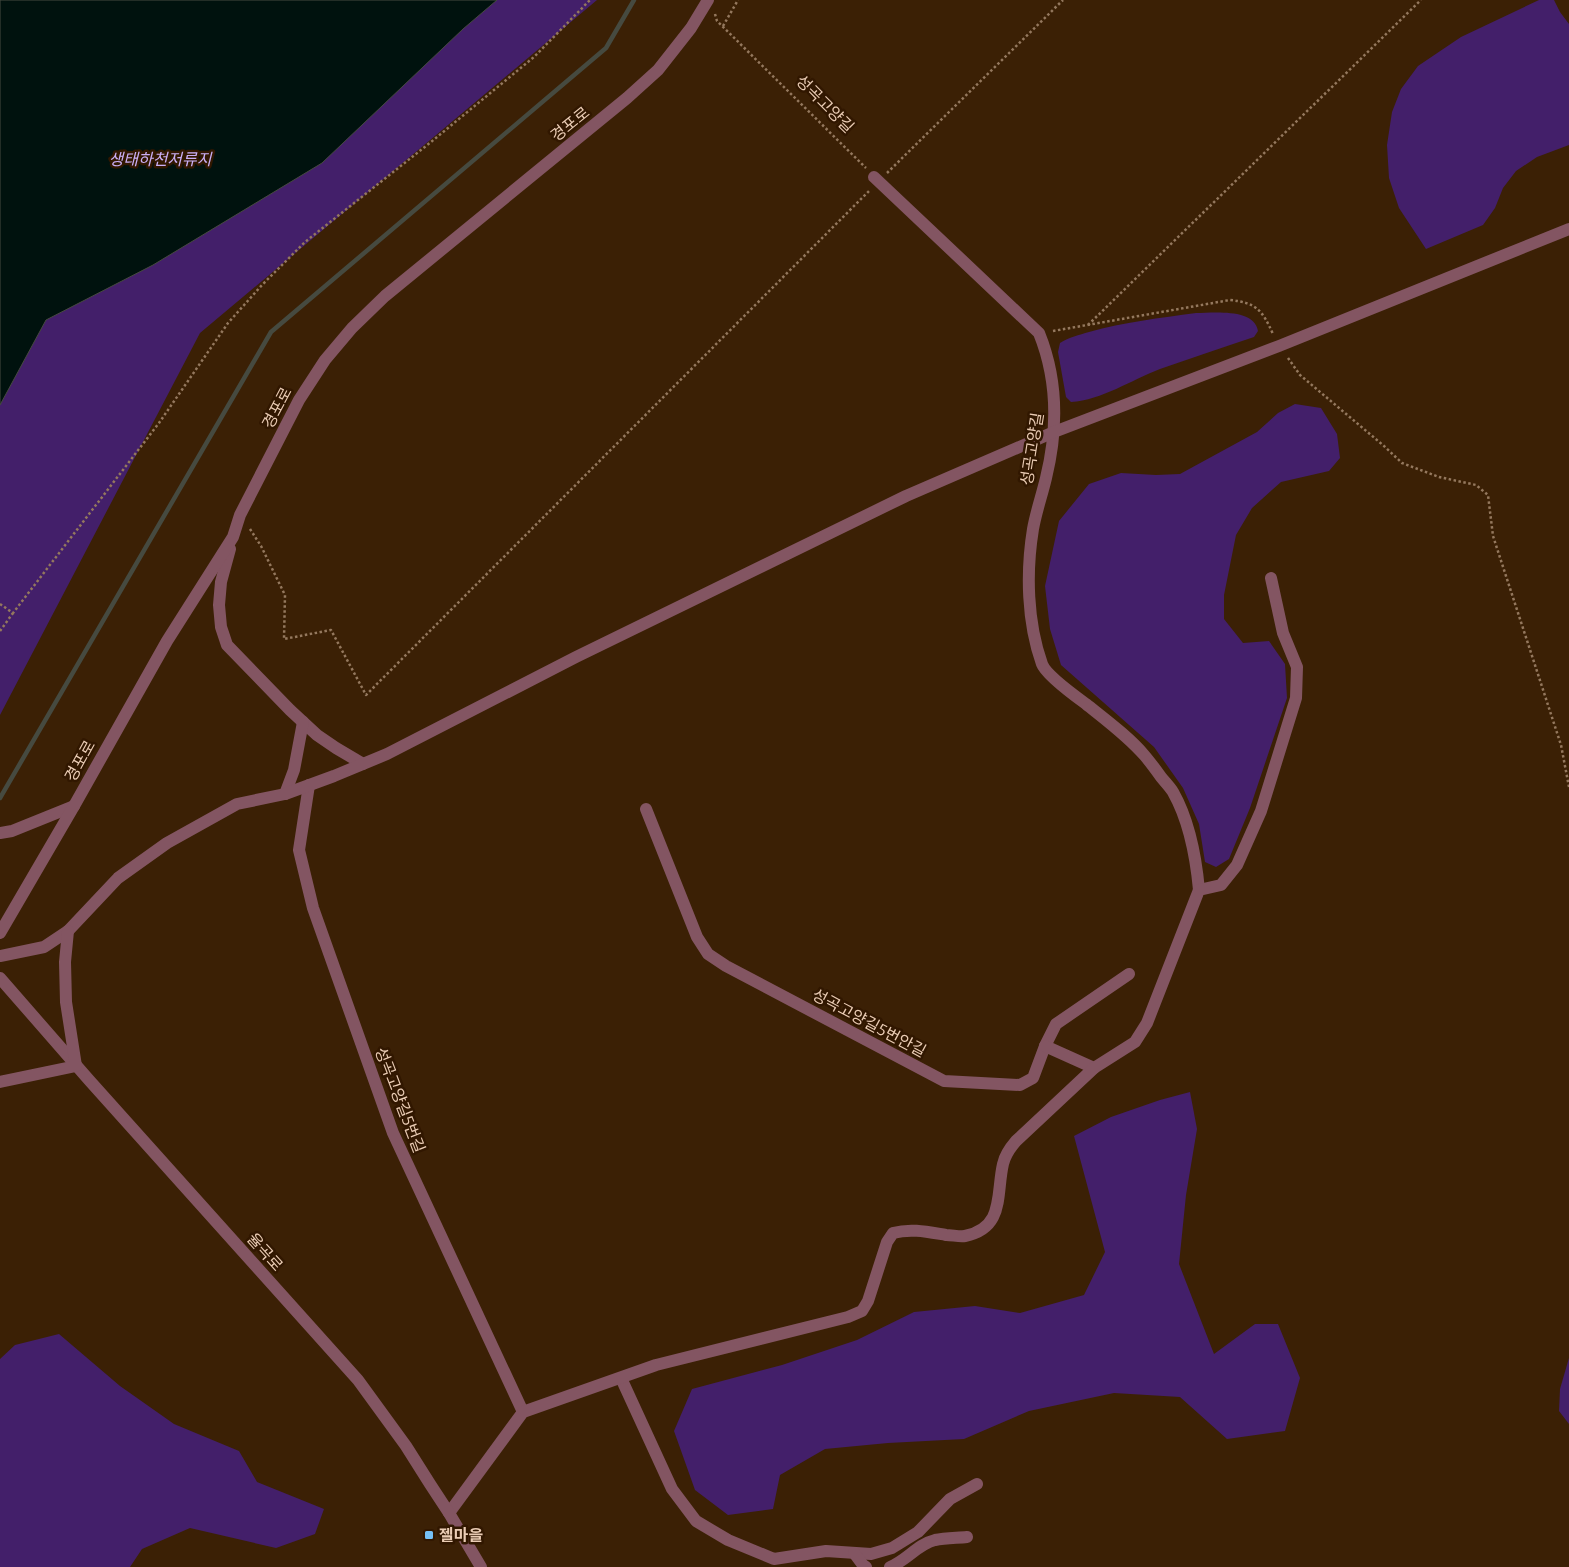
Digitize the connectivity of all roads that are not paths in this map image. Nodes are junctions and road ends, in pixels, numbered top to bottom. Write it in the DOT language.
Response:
graph roads {
  1 [pos="711,3"];
  2 [pos="876,179"];
  3 [pos="1569,229"];
  4 [pos="1054,432"];
  5 [pos="233,538"];
  6 [pos="1272,578"];
  7 [pos="303,722"];
  8 [pos="363,764"];
  9 [pos="309,785"];
  10 [pos="285,794"];
  11 [pos="74,806"];
  12 [pos="646,809"];
  13 [pos="0,833"];
  14 [pos="1199,890"];
  15 [pos="68,931"];
  16 [pos="0,933"];
  17 [pos="0,956"];
  18 [pos="1129,974"];
  19 [pos="0,978"];
  20 [pos="1045,1046"];
  21 [pos="76,1066"];
  22 [pos="1094,1068"];
  23 [pos="0,1082"];
  24 [pos="621,1378"];
  25 [pos="522,1412"];
  26 [pos="977,1484"];
  27 [pos="449,1513"];
  28 [pos="967,1537"];
  29 [pos="854,1553"];
  30 [pos="778,1563"];
  31 [pos="481,1567"];
  32 [pos="866,1567"];
  33 [pos="890,1567"];
  1 -- 5 [label="street, 경포로"];
  2 -- 4 [label="street, 성곡고양길"];
  3 -- 4 [label="street"];
  4 -- 8 [label="street"];
  4 -- 14 [label="street, 성곡고양길"];
  5 -- 7 [label="street"];
  5 -- 11 [label="street, 경포로"];
  6 -- 14 [label="street"];
  7 -- 8 [label="street"];
  7 -- 10 [label="street"];
  8 -- 9 [label="street"];
  9 -- 10 [label="street"];
  9 -- 25 [label="street, 성곡고양길5번길"];
  10 -- 15 [label="street"];
  11 -- 13 [label="street"];
  11 -- 16 [label="street, 경포로"];
  12 -- 20 [label="street, 성곡고양길5번안길"];
  14 -- 22 [label="street"];
  15 -- 17 [label="street"];
  15 -- 21 [label="street"];
  18 -- 20 [label="street, 성곡고양길5번안길"];
  19 -- 21 [label="street, 율곡로"];
  20 -- 22 [label="street"];
  21 -- 23 [label="street"];
  21 -- 27 [label="street, 율곡로"];
  22 -- 24 [label="street"];
  24 -- 25 [label="street"];
  24 -- 30 [label="street"];
  25 -- 27 [label="street"];
  26 -- 29 [label="street"];
  27 -- 31 [label="street, 율곡로"];
  28 -- 33 [label="street"];
  29 -- 30 [label="street"];
  29 -- 32 [label="street"];
}
